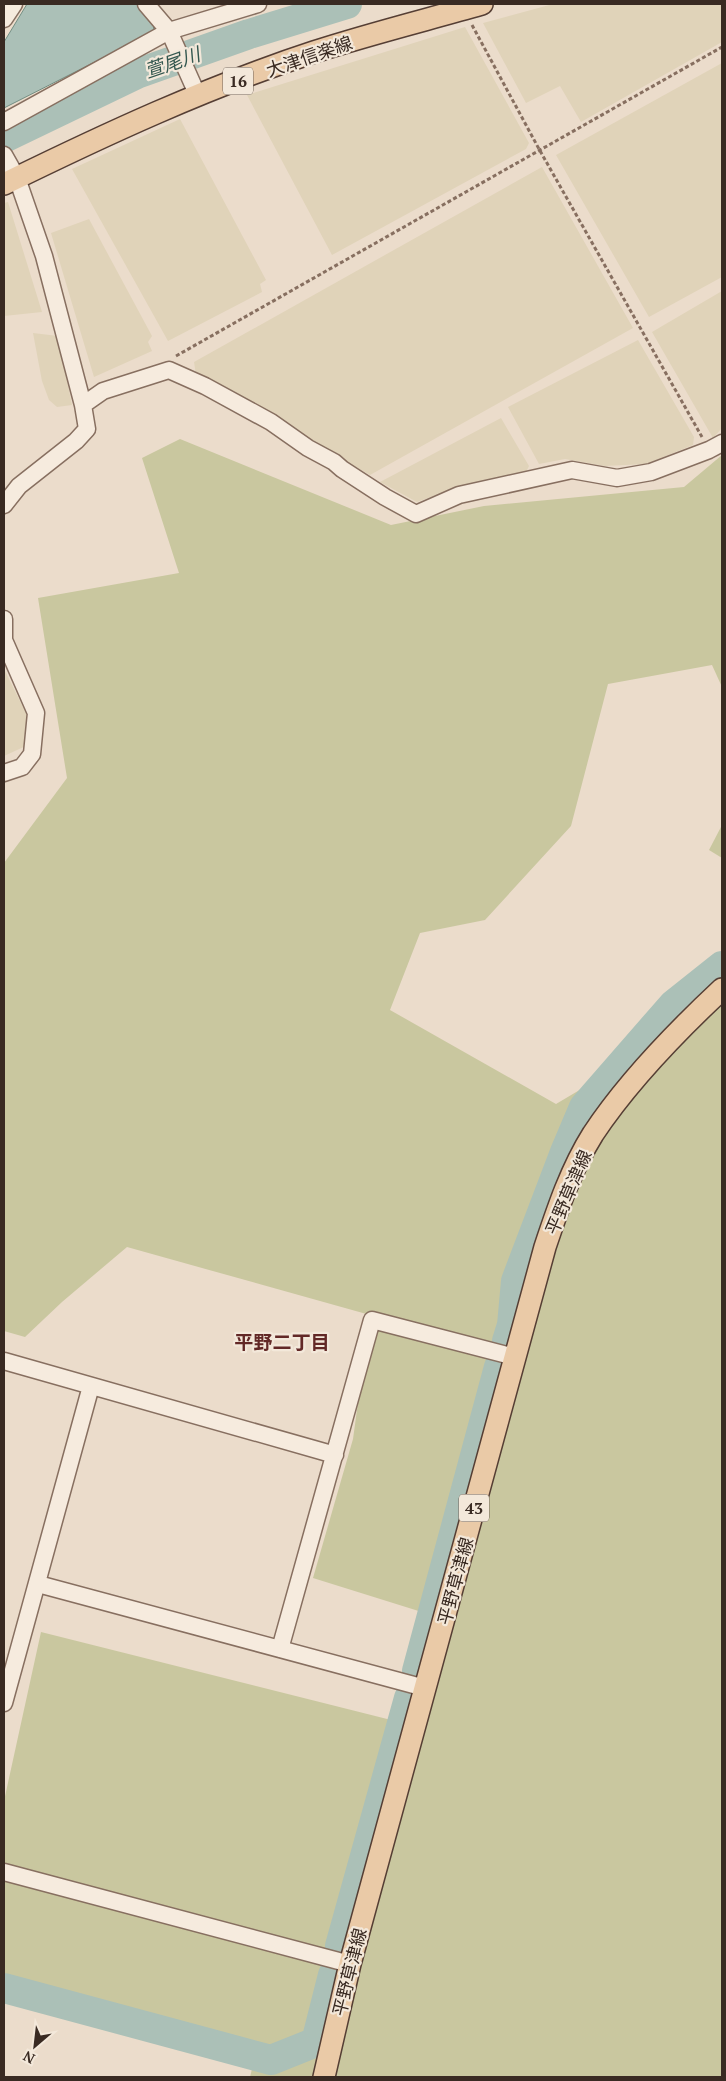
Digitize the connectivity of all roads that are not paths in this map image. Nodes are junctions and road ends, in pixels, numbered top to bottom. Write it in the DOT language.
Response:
graph roads {
  1 [pos="14,4"];
  2 [pos="146,4"];
  3 [pos="258,4"];
  4 [pos="471,5"];
  5 [pos="4,19"];
  6 [pos="172,37"];
  7 [pos="195,88"];
  8 [pos="4,122"];
  9 [pos="4,155"];
  10 [pos="13,179"];
  11 [pos="83,405"];
  12 [pos="716,446"];
  13 [pos="4,505"];
  14 [pos="4,619"];
  15 [pos="4,773"];
  16 [pos="722,988"];
  17 [pos="515,1357"];
  18 [pos="4,1361"];
  19 [pos="91,1386"];
  20 [pos="335,1455"];
  21 [pos="38,1584"];
  22 [pos="280,1649"];
  23 [pos="425,1688"];
  24 [pos="4,1703"];
  25 [pos="4,1872"];
  26 [pos="350,1964"];
  27 [pos="324,2077"];
  1 -- 5 [label="street"];
  2 -- 6 [label="street"];
  3 -- 6 [label="street"];
  4 -- 7 [label="main road, 大津信楽線 / 16"];
  6 -- 7 [label="street"];
  6 -- 8 [label="street"];
  7 -- 10 [label="main road, 大津信楽線 / 16"];
  9 -- 10 [label="street"];
  10 -- 11 [label="street"];
  11 -- 12 [label="street"];
  11 -- 13 [label="street"];
  14 -- 15 [label="street"];
  16 -- 17 [label="main road, 平野草津線 / 43"];
  17 -- 20 [label="street"];
  17 -- 23 [label="main road, 平野草津線 / 43"];
  18 -- 19 [label="street"];
  19 -- 20 [label="street"];
  19 -- 21 [label="street"];
  20 -- 22 [label="street"];
  21 -- 22 [label="street"];
  21 -- 24 [label="street"];
  22 -- 23 [label="street"];
  23 -- 26 [label="main road, 平野草津線 / 43"];
  25 -- 26 [label="street"];
  26 -- 27 [label="main road, 平野草津線 / 43"];
}
